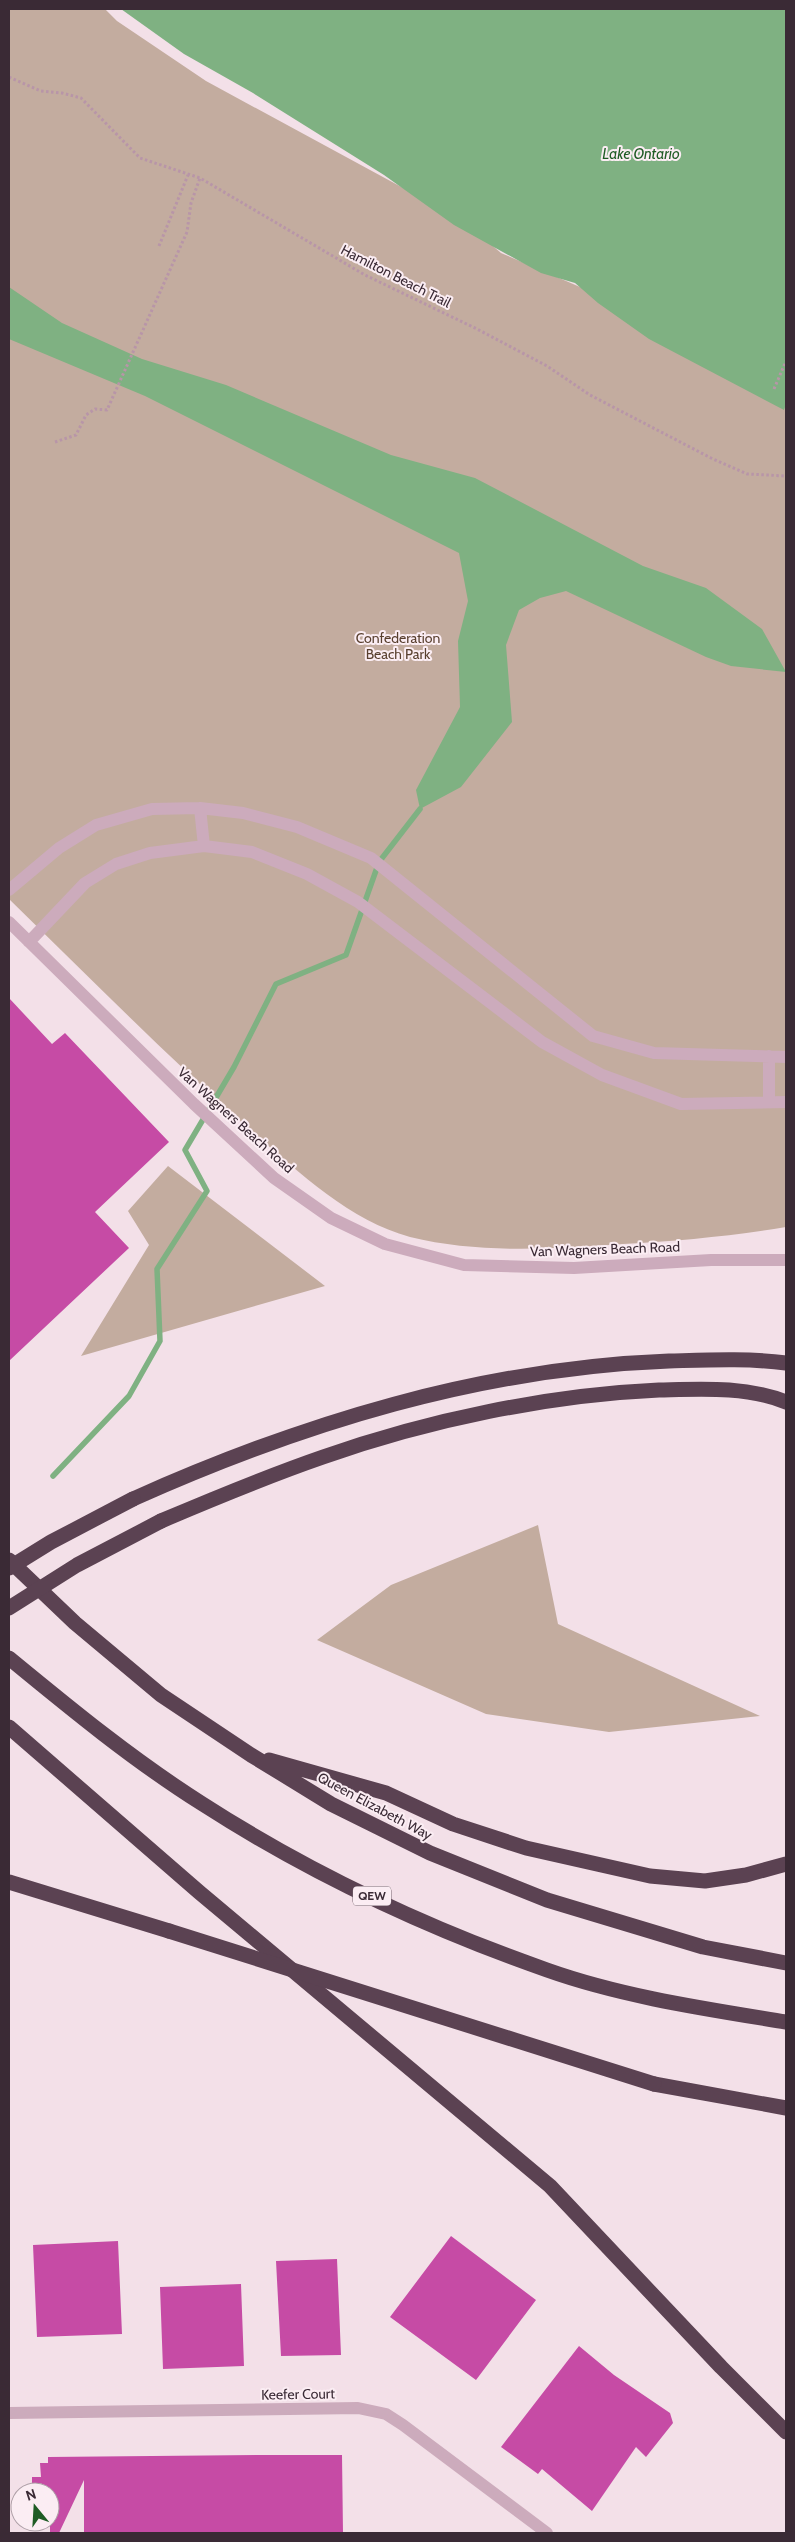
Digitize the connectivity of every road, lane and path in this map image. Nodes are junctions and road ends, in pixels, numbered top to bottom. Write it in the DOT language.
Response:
graph roads {
  1 [pos="9,77"];
  2 [pos="188,175"];
  3 [pos="200,178"];
  4 [pos="159,246"];
  5 [pos="786,361"];
  6 [pos="774,389"];
  7 [pos="55,442"];
  8 [pos="786,476"];
  9 [pos="200,808"];
  10 [pos="204,846"];
  11 [pos="9,890"];
  12 [pos="9,922"];
  13 [pos="29,942"];
  14 [pos="769,1056"];
  15 [pos="786,1057"];
  16 [pos="769,1102"];
  17 [pos="786,1102"];
  18 [pos="786,1260"];
  19 [pos="786,1363"];
  20 [pos="786,1402"];
  21 [pos="9,1560"];
  22 [pos="9,1568"];
  23 [pos="9,1608"];
  24 [pos="9,1658"];
  25 [pos="9,1727"];
  26 [pos="251,1755"];
  27 [pos="786,1864"];
  28 [pos="9,1882"];
  29 [pos="786,1963"];
  30 [pos="786,2022"];
  31 [pos="786,2108"];
  32 [pos="9,2413"];
  33 [pos="786,2432"];
  34 [pos="547,2533"];
  1 -- 2 [label="path, Hamilton Beach Trail"];
  2 -- 3 [label="path, Hamilton Beach Trail"];
  2 -- 4 [label="path"];
  3 -- 7 [label="path"];
  3 -- 8 [label="path, Hamilton Beach Trail"];
  5 -- 6 [label="path"];
  9 -- 10 [label="street"];
  9 -- 11 [label="street"];
  9 -- 14 [label="street"];
  10 -- 13 [label="street"];
  10 -- 16 [label="street"];
  12 -- 13 [label="street, Van Wagners Beach Road"];
  13 -- 18 [label="street, Van Wagners Beach Road"];
  14 -- 15 [label="street"];
  14 -- 16 [label="street"];
  16 -- 17 [label="street"];
  19 -- 22 [label="highway, bridge"];
  20 -- 23 [label="highway, bridge"];
  21 -- 26 [label="highway, Queen Elizabeth Way"];
  24 -- 30 [label="highway, QEW"];
  25 -- 33 [label="highway"];
  26 -- 27 [label="highway"];
  26 -- 29 [label="highway, Queen Elizabeth Way"];
  28 -- 31 [label="highway, bridge"];
  32 -- 34 [label="street, Keefer Court"];
}
